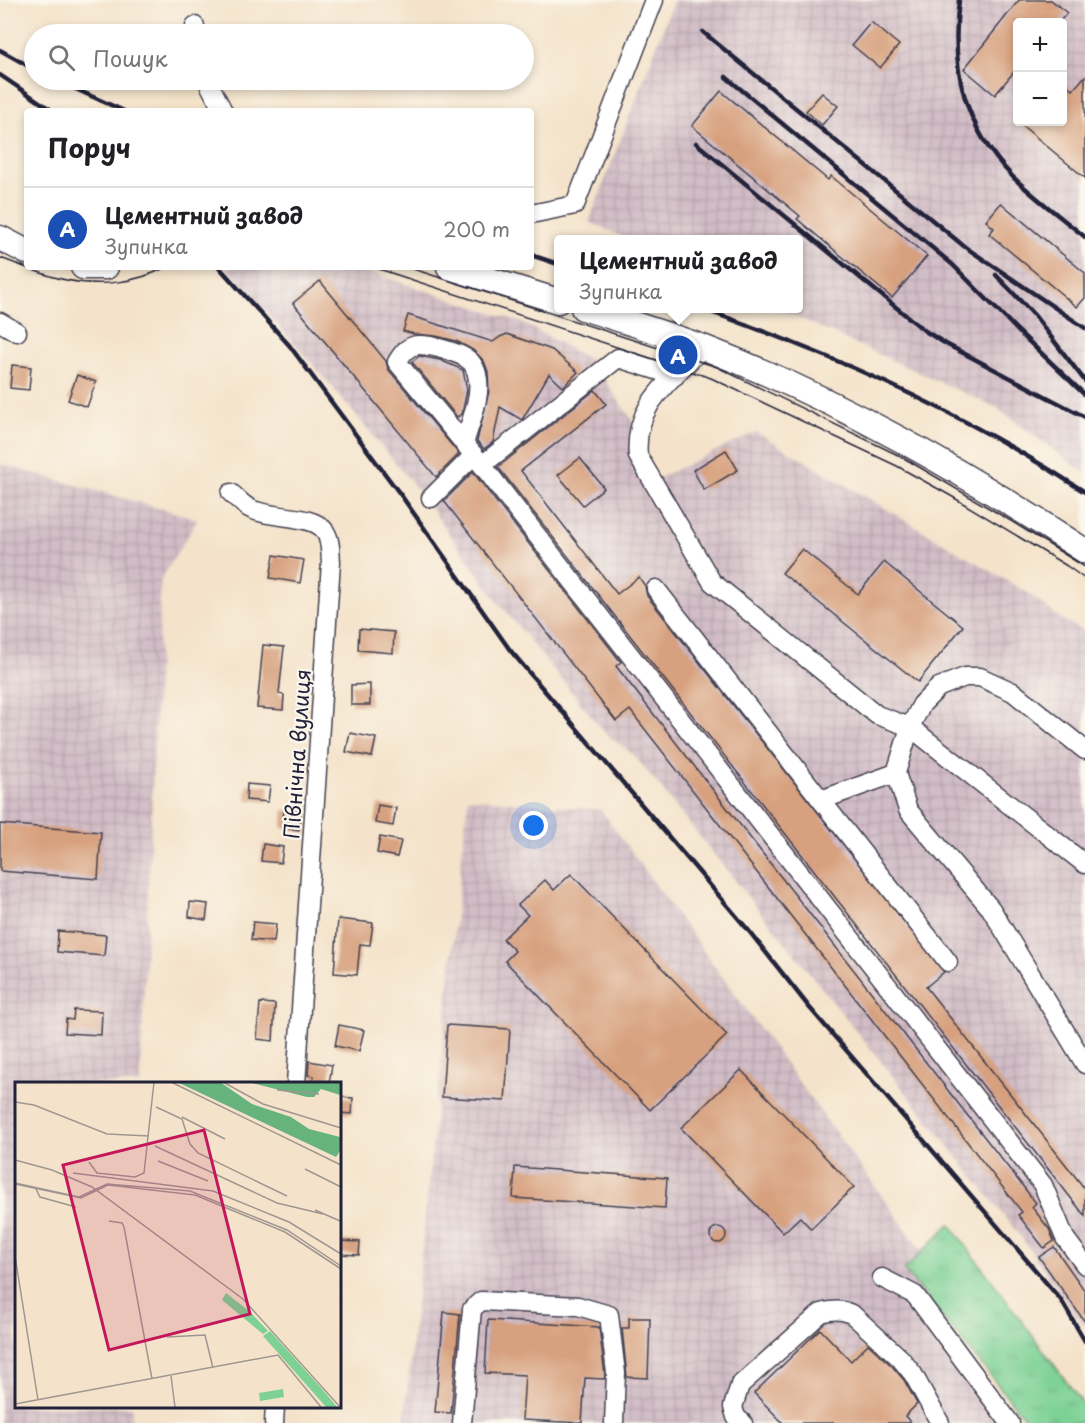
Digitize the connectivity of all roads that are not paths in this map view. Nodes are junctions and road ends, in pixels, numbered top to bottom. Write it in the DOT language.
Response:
graph roads {
  1 [pos="654,0"];
  2 [pos="212,90"];
  3 [pos="221,108"];
  4 [pos="534,212"];
  5 [pos="0,238"];
  6 [pos="24,250"];
  7 [pos="459,270"];
  8 [pos="554,300"];
  9 [pos="597,313"];
  10 [pos="0,322"];
  11 [pos="17,332"];
  12 [pos="703,347"];
  13 [pos="675,376"];
  14 [pos="473,455"];
  15 [pos="231,493"];
  16 [pos="431,498"];
  17 [pos="1085,551"];
  18 [pos="656,589"];
  19 [pos="910,727"];
  20 [pos="1085,750"];
  21 [pos="896,772"];
  22 [pos="821,800"];
  23 [pos="1085,864"];
  24 [pos="948,962"];
  25 [pos="1085,1064"];
  26 [pos="296,1082"];
  27 [pos="1085,1265"];
  28 [pos="882,1278"];
  29 [pos="275,1408"];
  30 [pos="274,1423"];
  31 [pos="462,1423"];
  32 [pos="615,1423"];
  33 [pos="743,1423"];
  34 [pos="940,1423"];
  35 [pos="1010,1423"];
  1 -- 4 [label="street"];
  2 -- 3 [label="street"];
  5 -- 6 [label="main road"];
  7 -- 8 [label="main road"];
  9 -- 12 [label="main road"];
  10 -- 11 [label="street"];
  12 -- 13 [label="street"];
  12 -- 17 [label="main road"];
  13 -- 14 [label="street"];
  13 -- 19 [label="street"];
  14 -- 14 [label="street"];
  14 -- 16 [label="street"];
  14 -- 27 [label="street"];
  15 -- 26 [label="street, Північна вулиця"];
  18 -- 22 [label="street"];
  19 -- 20 [label="street"];
  19 -- 21 [label="street"];
  19 -- 23 [label="street"];
  21 -- 22 [label="street"];
  21 -- 25 [label="street"];
  22 -- 24 [label="street"];
  28 -- 35 [label="street"];
  29 -- 30 [label="street"];
  31 -- 32 [label="street"];
  33 -- 34 [label="street"];
}
